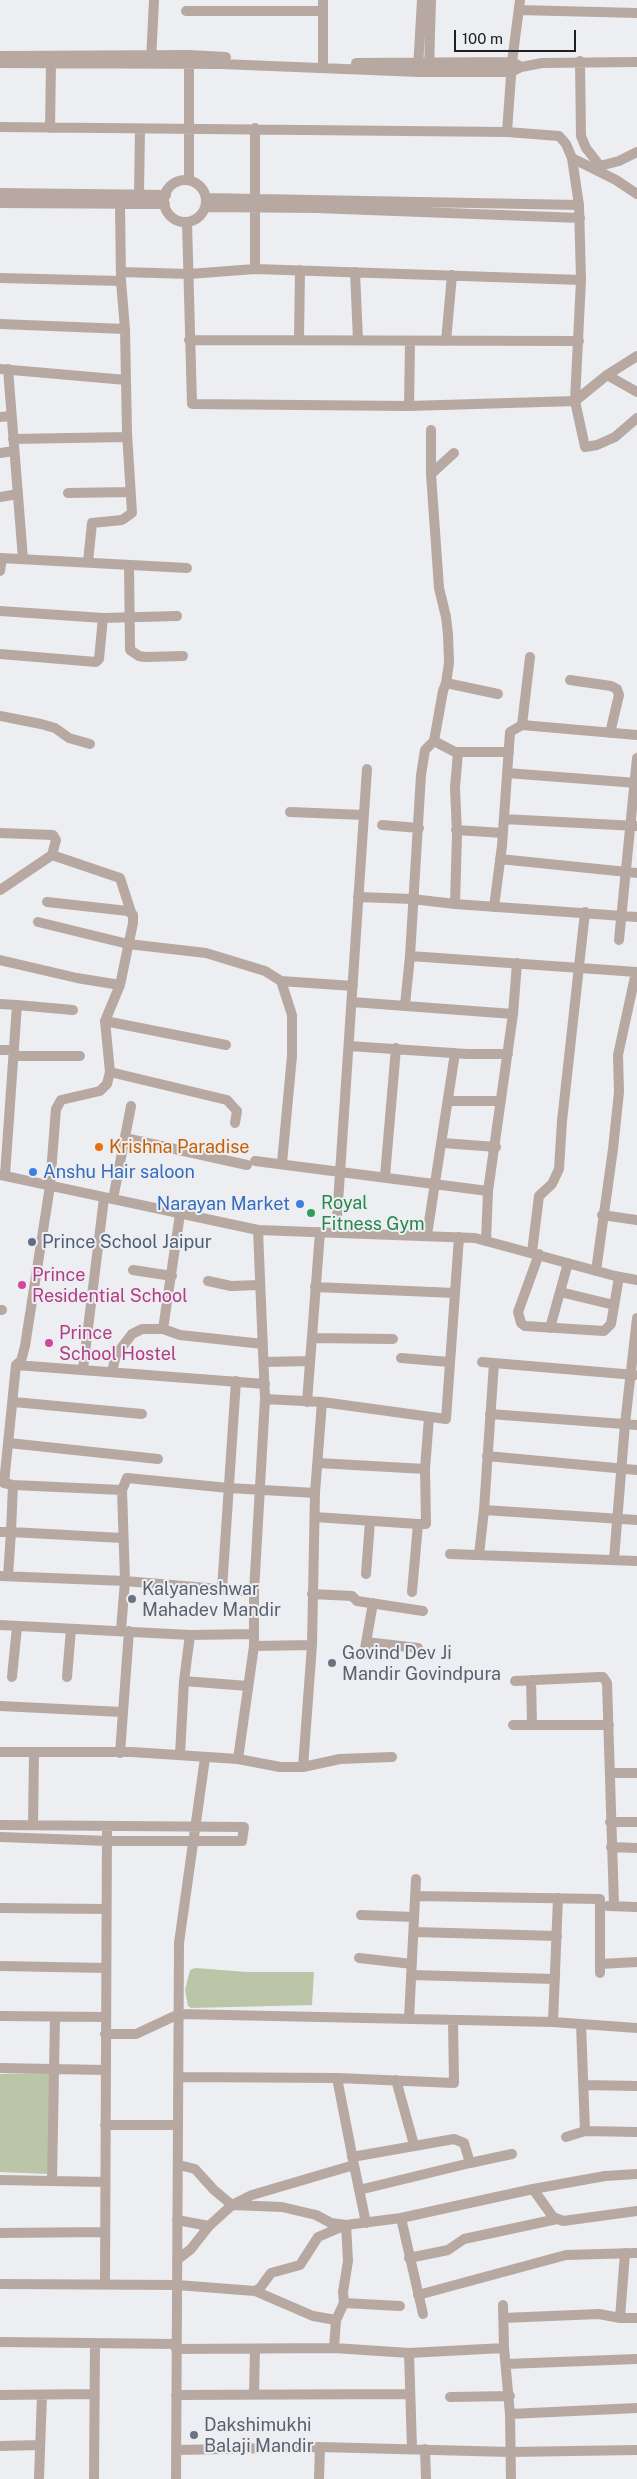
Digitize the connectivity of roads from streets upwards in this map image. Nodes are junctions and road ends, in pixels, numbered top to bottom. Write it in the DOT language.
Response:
graph roads {
  1 [pos="154,0"];
  2 [pos="422,0"];
  3 [pos="431,0"];
  4 [pos="323,5"];
  5 [pos="520,5"];
  6 [pos="186,11"];
  7 [pos="637,13"];
  8 [pos="0,56"];
  9 [pos="151,59"];
  10 [pos="189,59"];
  11 [pos="580,61"];
  12 [pos="637,62"];
  13 [pos="0,63"];
  14 [pos="51,63"];
  15 [pos="323,65"];
  16 [pos="424,67"];
  17 [pos="515,67"];
  18 [pos="0,127"];
  19 [pos="50,128"];
  20 [pos="255,128"];
  21 [pos="140,129"];
  22 [pos="188,130"];
  23 [pos="507,132"];
  24 [pos="637,152"];
  25 [pos="572,158"];
  26 [pos="596,167"];
  27 [pos="189,180"];
  28 [pos="0,193"];
  29 [pos="637,194"];
  30 [pos="139,195"];
  31 [pos="165,200"];
  32 [pos="206,202"];
  33 [pos="0,203"];
  34 [pos="256,203"];
  35 [pos="120,204"];
  36 [pos="579,205"];
  37 [pos="580,218"];
  38 [pos="187,222"];
  39 [pos="255,269"];
  40 [pos="300,270"];
  41 [pos="355,272"];
  42 [pos="189,274"];
  43 [pos="452,275"];
  44 [pos="121,277"];
  45 [pos="0,278"];
  46 [pos="581,280"];
  47 [pos="0,324"];
  48 [pos="125,329"];
  49 [pos="299,339"];
  50 [pos="189,340"];
  51 [pos="358,340"];
  52 [pos="410,341"];
  53 [pos="446,341"];
  54 [pos="579,341"];
  55 [pos="637,356"];
  56 [pos="4,369"];
  57 [pos="607,375"];
  58 [pos="126,380"];
  59 [pos="637,392"];
  60 [pos="576,401"];
  61 [pos="409,406"];
  62 [pos="12,416"];
  63 [pos="0,417"];
  64 [pos="637,418"];
  65 [pos="431,430"];
  66 [pos="127,437"];
  67 [pos="13,439"];
  68 [pos="14,451"];
  69 [pos="0,453"];
  70 [pos="454,453"];
  71 [pos="431,474"];
  72 [pos="130,492"];
  73 [pos="68,493"];
  74 [pos="18,494"];
  75 [pos="0,497"];
  76 [pos="1,558"];
  77 [pos="23,559"];
  78 [pos="88,562"];
  79 [pos="128,565"];
  80 [pos="187,568"];
  81 [pos="0,571"];
  82 [pos="0,611"];
  83 [pos="176,616"];
  84 [pos="130,617"];
  85 [pos="103,618"];
  86 [pos="0,654"];
  87 [pos="183,656"];
  88 [pos="530,657"];
  89 [pos="570,680"];
  90 [pos="446,683"];
  91 [pos="498,694"];
  92 [pos="0,716"];
  93 [pos="522,725"];
  94 [pos="610,733"];
  95 [pos="637,735"];
  96 [pos="434,741"];
  97 [pos="90,744"];
  98 [pos="458,752"];
  99 [pos="509,752"];
  100 [pos="637,758"];
  101 [pos="367,769"];
  102 [pos="507,774"];
  103 [pos="635,782"];
  104 [pos="290,812"];
  105 [pos="364,815"];
  106 [pos="504,819"];
  107 [pos="382,825"];
  108 [pos="634,826"];
  109 [pos="419,828"];
  110 [pos="456,830"];
  111 [pos="0,833"];
  112 [pos="503,833"];
  113 [pos="52,855"];
  114 [pos="500,859"];
  115 [pos="626,872"];
  116 [pos="637,873"];
  117 [pos="0,890"];
  118 [pos="358,897"];
  119 [pos="412,899"];
  120 [pos="47,902"];
  121 [pos="455,904"];
  122 [pos="494,907"];
  123 [pos="131,912"];
  124 [pos="585,912"];
  125 [pos="622,916"];
  126 [pos="637,917"];
  127 [pos="38,922"];
  128 [pos="620,940"];
  129 [pos="128,944"];
  130 [pos="410,956"];
  131 [pos="0,960"];
  132 [pos="517,963"];
  133 [pos="579,968"];
  134 [pos="636,972"];
  135 [pos="281,981"];
  136 [pos="120,985"];
  137 [pos="353,986"];
  138 [pos="352,1002"];
  139 [pos="0,1004"];
  140 [pos="17,1005"];
  141 [pos="405,1005"];
  142 [pos="73,1010"];
  143 [pos="513,1014"];
  144 [pos="105,1021"];
  145 [pos="226,1045"];
  146 [pos="349,1046"];
  147 [pos="396,1048"];
  148 [pos="0,1050"];
  149 [pos="14,1053"];
  150 [pos="455,1053"];
  151 [pos="508,1054"];
  152 [pos="80,1056"];
  153 [pos="110,1072"];
  154 [pos="448,1101"];
  155 [pos="501,1101"];
  156 [pos="131,1106"];
  157 [pos="235,1123"];
  158 [pos="125,1138"];
  159 [pos="443,1143"];
  160 [pos="496,1146"];
  161 [pos="282,1163"];
  162 [pos="341,1171"];
  163 [pos="3,1175"];
  164 [pos="385,1176"];
  165 [pos="436,1183"];
  166 [pos="50,1186"];
  167 [pos="488,1190"];
  168 [pos="109,1199"];
  169 [pos="180,1214"];
  170 [pos="602,1215"];
  171 [pos="637,1220"];
  172 [pos="258,1230"];
  173 [pos="320,1232"];
  174 [pos="336,1233"];
  175 [pos="427,1234"];
  176 [pos="459,1237"];
  177 [pos="486,1240"];
  178 [pos="535,1253"];
  179 [pos="568,1262"];
  180 [pos="133,1270"];
  181 [pos="596,1271"];
  182 [pos="172,1276"];
  183 [pos="619,1277"];
  184 [pos="637,1280"];
  185 [pos="208,1281"];
  186 [pos="259,1285"];
  187 [pos="315,1286"];
  188 [pos="560,1292"];
  189 [pos="455,1293"];
  190 [pos="614,1305"];
  191 [pos="637,1318"];
  192 [pos="550,1328"];
  193 [pos="163,1329"];
  194 [pos="636,1331"];
  195 [pos="312,1338"];
  196 [pos="393,1339"];
  197 [pos="263,1344"];
  198 [pos="401,1358"];
  199 [pos="309,1361"];
  200 [pos="264,1362"];
  201 [pos="449,1362"];
  202 [pos="482,1362"];
  203 [pos="494,1363"];
  204 [pos="16,1366"];
  205 [pos="83,1370"];
  206 [pos="112,1372"];
  207 [pos="634,1375"];
  208 [pos="236,1381"];
  209 [pos="265,1384"];
  210 [pos="265,1399"];
  211 [pos="14,1402"];
  212 [pos="308,1402"];
  213 [pos="322,1402"];
  214 [pos="142,1414"];
  215 [pos="490,1414"];
  216 [pos="429,1417"];
  217 [pos="625,1424"];
  218 [pos="637,1425"];
  219 [pos="10,1443"];
  220 [pos="487,1456"];
  221 [pos="158,1459"];
  222 [pos="318,1463"];
  223 [pos="425,1469"];
  224 [pos="621,1469"];
  225 [pos="637,1470"];
  226 [pos="13,1485"];
  227 [pos="229,1488"];
  228 [pos="122,1490"];
  229 [pos="260,1491"];
  230 [pos="315,1493"];
  231 [pos="484,1510"];
  232 [pos="315,1517"];
  233 [pos="617,1519"];
  234 [pos="637,1520"];
  235 [pos="370,1521"];
  236 [pos="418,1524"];
  237 [pos="0,1532"];
  238 [pos="11,1532"];
  239 [pos="122,1538"];
  240 [pos="450,1554"];
  241 [pos="479,1555"];
  242 [pos="614,1559"];
  243 [pos="637,1561"];
  244 [pos="366,1574"];
  245 [pos="4,1576"];
  246 [pos="125,1581"];
  247 [pos="222,1589"];
  248 [pos="254,1592"];
  249 [pos="412,1592"];
  250 [pos="312,1594"];
  251 [pos="373,1603"];
  252 [pos="422,1611"];
  253 [pos="0,1625"];
  254 [pos="17,1627"];
  255 [pos="71,1629"];
  256 [pos="125,1631"];
  257 [pos="253,1634"];
  258 [pos="190,1635"];
  259 [pos="366,1642"];
  260 [pos="312,1645"];
  261 [pos="254,1646"];
  262 [pos="418,1648"];
  263 [pos="364,1654"];
  264 [pos="12,1677"];
  265 [pos="67,1677"];
  266 [pos="531,1680"];
  267 [pos="515,1681"];
  268 [pos="184,1682"];
  269 [pos="248,1686"];
  270 [pos="0,1706"];
  271 [pos="122,1712"];
  272 [pos="513,1725"];
  273 [pos="532,1725"];
  274 [pos="609,1725"];
  275 [pos="0,1752"];
  276 [pos="34,1752"];
  277 [pos="120,1753"];
  278 [pos="180,1756"];
  279 [pos="392,1757"];
  280 [pos="205,1758"];
  281 [pos="238,1759"];
  282 [pos="303,1767"];
  283 [pos="610,1773"];
  284 [pos="637,1773"];
  285 [pos="610,1822"];
  286 [pos="637,1822"];
  287 [pos="0,1824"];
  288 [pos="33,1825"];
  289 [pos="108,1826"];
  290 [pos="196,1828"];
  291 [pos="0,1838"];
  292 [pos="108,1841"];
  293 [pos="194,1842"];
  294 [pos="611,1848"];
  295 [pos="637,1848"];
  296 [pos="416,1879"];
  297 [pos="415,1896"];
  298 [pos="558,1898"];
  299 [pos="614,1905"];
  300 [pos="600,1906"];
  301 [pos="637,1907"];
  302 [pos="0,1908"];
  303 [pos="106,1909"];
  304 [pos="361,1915"];
  305 [pos="414,1917"];
  306 [pos="414,1932"];
  307 [pos="557,1936"];
  308 [pos="359,1958"];
  309 [pos="637,1962"];
  310 [pos="412,1964"];
  311 [pos="0,1966"];
  312 [pos="106,1968"];
  313 [pos="411,1975"];
  314 [pos="555,1979"];
  315 [pos="179,2014"];
  316 [pos="0,2016"];
  317 [pos="55,2017"];
  318 [pos="106,2017"];
  319 [pos="409,2019"];
  320 [pos="453,2020"];
  321 [pos="553,2022"];
  322 [pos="581,2024"];
  323 [pos="637,2028"];
  324 [pos="105,2034"];
  325 [pos="0,2068"];
  326 [pos="54,2069"];
  327 [pos="105,2070"];
  328 [pos="178,2077"];
  329 [pos="337,2078"];
  330 [pos="396,2080"];
  331 [pos="585,2085"];
  332 [pos="637,2086"];
  333 [pos="105,2125"];
  334 [pos="178,2125"];
  335 [pos="585,2131"];
  336 [pos="637,2132"];
  337 [pos="566,2137"];
  338 [pos="414,2145"];
  339 [pos="512,2154"];
  340 [pos="353,2161"];
  341 [pos="470,2163"];
  342 [pos="179,2165"];
  343 [pos="637,2174"];
  344 [pos="0,2180"];
  345 [pos="52,2181"];
  346 [pos="105,2182"];
  347 [pos="533,2189"];
  348 [pos="359,2190"];
  349 [pos="232,2205"];
  350 [pos="637,2211"];
  351 [pos="401,2218"];
  352 [pos="557,2219"];
  353 [pos="177,2220"];
  354 [pos="366,2223"];
  355 [pos="346,2225"];
  356 [pos="209,2226"];
  357 [pos="105,2232"];
  358 [pos="0,2233"];
  359 [pos="625,2253"];
  360 [pos="637,2253"];
  361 [pos="410,2258"];
  362 [pos="177,2260"];
  363 [pos="0,2284"];
  364 [pos="105,2284"];
  365 [pos="176,2285"];
  366 [pos="254,2291"];
  367 [pos="418,2295"];
  368 [pos="344,2303"];
  369 [pos="503,2305"];
  370 [pos="400,2306"];
  371 [pos="423,2314"];
  372 [pos="503,2318"];
  373 [pos="620,2318"];
  374 [pos="637,2318"];
  375 [pos="336,2320"];
  376 [pos="0,2342"];
  377 [pos="94,2343"];
  378 [pos="176,2347"];
  379 [pos="334,2348"];
  380 [pos="504,2348"];
  381 [pos="255,2349"];
  382 [pos="409,2353"];
  383 [pos="637,2359"];
  384 [pos="506,2364"];
  385 [pos="94,2394"];
  386 [pos="254,2394"];
  387 [pos="409,2394"];
  388 [pos="0,2395"];
  389 [pos="42,2395"];
  390 [pos="176,2395"];
  391 [pos="510,2396"];
  392 [pos="450,2397"];
  393 [pos="637,2408"];
  394 [pos="510,2414"];
  395 [pos="40,2445"];
  396 [pos="0,2446"];
  397 [pos="320,2447"];
  398 [pos="412,2448"];
  399 [pos="425,2449"];
  400 [pos="176,2450"];
  401 [pos="637,2450"];
  402 [pos="510,2452"];
  403 [pos="39,2479"];
  404 [pos="94,2479"];
  405 [pos="176,2479"];
  406 [pos="319,2479"];
  407 [pos="426,2479"];
  408 [pos="511,2479"];
  1 -- 9 [label="street"];
  2 -- 16 [label="street"];
  3 -- 16 [label="street"];
  4 -- 6 [label="street"];
  4 -- 15 [label="street"];
  5 -- 7 [label="street"];
  5 -- 17 [label="street"];
  8 -- 9 [label="street"];
  9 -- 10 [label="street"];
  9 -- 14 [label="street"];
  10 -- 15 [label="street"];
  10 -- 22 [label="street"];
  11 -- 12 [label="street"];
  11 -- 17 [label="street"];
  11 -- 26 [label="street"];
  13 -- 14 [label="street"];
  14 -- 19 [label="street"];
  15 -- 16 [label="street"];
  16 -- 17 [label="street"];
  17 -- 23 [label="street"];
  18 -- 19 [label="street"];
  19 -- 21 [label="street"];
  20 -- 22 [label="street"];
  20 -- 23 [label="street"];
  20 -- 34 [label="street"];
  21 -- 22 [label="street"];
  21 -- 30 [label="street"];
  22 -- 27 [label="street"];
  23 -- 25 [label="street"];
  24 -- 26 [label="street"];
  25 -- 26 [label="street"];
  25 -- 36 [label="street"];
  26 -- 29 [label="street"];
  27 -- 31 [label="street"];
  27 -- 32 [label="street"];
  28 -- 30 [label="street"];
  30 -- 31 [label="street"];
  31 -- 35 [label="street"];
  31 -- 38 [label="street"];
  32 -- 34 [label="street"];
  32 -- 38 [label="street"];
  33 -- 35 [label="street"];
  34 -- 36 [label="street"];
  34 -- 37 [label="street"];
  34 -- 39 [label="street"];
  35 -- 44 [label="street"];
  36 -- 37 [label="street"];
  37 -- 46 [label="street"];
  38 -- 42 [label="street"];
  39 -- 40 [label="street"];
  39 -- 42 [label="street"];
  40 -- 41 [label="street"];
  40 -- 49 [label="street"];
  41 -- 43 [label="street"];
  41 -- 51 [label="street"];
  42 -- 44 [label="street"];
  42 -- 50 [label="street"];
  43 -- 46 [label="street"];
  43 -- 53 [label="street"];
  44 -- 45 [label="street"];
  44 -- 48 [label="street"];
  46 -- 54 [label="street"];
  47 -- 48 [label="street"];
  48 -- 58 [label="street"];
  49 -- 50 [label="street"];
  49 -- 51 [label="street"];
  50 -- 61 [label="street"];
  51 -- 52 [label="street"];
  52 -- 53 [label="street"];
  52 -- 61 [label="street"];
  53 -- 54 [label="street"];
  54 -- 60 [label="street"];
  55 -- 57 [label="street"];
  56 -- 58 [label="street"];
  56 -- 62 [label="street"];
  57 -- 59 [label="street"];
  57 -- 60 [label="street"];
  58 -- 66 [label="street"];
  60 -- 61 [label="street"];
  60 -- 64 [label="street"];
  62 -- 63 [label="street"];
  62 -- 67 [label="street"];
  65 -- 71 [label="street"];
  66 -- 67 [label="street"];
  66 -- 72 [label="street"];
  67 -- 68 [label="street"];
  68 -- 69 [label="street"];
  68 -- 74 [label="street"];
  70 -- 71 [label="street"];
  71 -- 90 [label="street"];
  72 -- 73 [label="street"];
  72 -- 78 [label="street"];
  74 -- 75 [label="street"];
  74 -- 77 [label="street"];
  76 -- 77 [label="street"];
  76 -- 81 [label="street"];
  77 -- 78 [label="street"];
  78 -- 79 [label="street"];
  79 -- 80 [label="street"];
  79 -- 84 [label="street"];
  82 -- 85 [label="street"];
  83 -- 84 [label="street"];
  84 -- 85 [label="street"];
  84 -- 87 [label="street"];
  85 -- 86 [label="street"];
  88 -- 93 [label="street"];
  89 -- 94 [label="street"];
  90 -- 91 [label="street"];
  90 -- 96 [label="street"];
  92 -- 97 [label="street"];
  93 -- 94 [label="street"];
  93 -- 99 [label="street"];
  94 -- 95 [label="street"];
  96 -- 98 [label="street"];
  96 -- 109 [label="street"];
  98 -- 99 [label="street"];
  98 -- 110 [label="street"];
  99 -- 102 [label="street"];
  100 -- 103 [label="street"];
  101 -- 105 [label="street"];
  102 -- 103 [label="street"];
  102 -- 106 [label="street"];
  103 -- 108 [label="street"];
  104 -- 105 [label="street"];
  105 -- 118 [label="street"];
  106 -- 108 [label="street"];
  106 -- 112 [label="street"];
  107 -- 109 [label="street"];
  108 -- 115 [label="street"];
  109 -- 119 [label="street"];
  110 -- 112 [label="street"];
  110 -- 121 [label="street"];
  111 -- 113 [label="street"];
  112 -- 114 [label="street"];
  113 -- 117 [label="street"];
  113 -- 123 [label="street"];
  114 -- 115 [label="street"];
  114 -- 122 [label="street"];
  115 -- 116 [label="street"];
  115 -- 125 [label="street"];
  118 -- 119 [label="street"];
  118 -- 137 [label="street"];
  119 -- 121 [label="street"];
  119 -- 130 [label="street"];
  120 -- 123 [label="street"];
  121 -- 122 [label="street"];
  122 -- 124 [label="street"];
  123 -- 129 [label="street"];
  124 -- 125 [label="street"];
  124 -- 133 [label="street"];
  125 -- 126 [label="street"];
  125 -- 128 [label="street"];
  127 -- 129 [label="street"];
  129 -- 135 [label="street"];
  129 -- 136 [label="street"];
  130 -- 132 [label="street"];
  130 -- 141 [label="street"];
  131 -- 136 [label="street"];
  132 -- 133 [label="street"];
  132 -- 143 [label="street"];
  133 -- 134 [label="street"];
  133 -- 178 [label="street"];
  134 -- 170 [label="street"];
  135 -- 137 [label="street"];
  135 -- 161 [label="street"];
  136 -- 144 [label="street"];
  137 -- 138 [label="street"];
  138 -- 141 [label="street"];
  138 -- 146 [label="street"];
  139 -- 140 [label="street"];
  140 -- 142 [label="street"];
  140 -- 149 [label="street"];
  141 -- 143 [label="street"];
  143 -- 151 [label="street"];
  144 -- 145 [label="street"];
  144 -- 153 [label="street"];
  146 -- 147 [label="street"];
  146 -- 162 [label="street"];
  147 -- 150 [label="street"];
  147 -- 164 [label="street"];
  148 -- 149 [label="street"];
  149 -- 152 [label="street"];
  149 -- 163 [label="street"];
  150 -- 151 [label="street"];
  150 -- 154 [label="street"];
  151 -- 155 [label="street"];
  153 -- 157 [label="street"];
  153 -- 166 [label="street"];
  154 -- 155 [label="street"];
  154 -- 159 [label="street"];
  155 -- 160 [label="street"];
  156 -- 158 [label="street"];
  158 -- 161 [label="street"];
  158 -- 168 [label="street"];
  159 -- 160 [label="street"];
  159 -- 165 [label="street"];
  160 -- 167 [label="street"];
  161 -- 162 [label="street"];
  162 -- 164 [label="street"];
  162 -- 174 [label="street"];
  163 -- 166 [label="street"];
  164 -- 165 [label="street"];
  165 -- 167 [label="street"];
  165 -- 175 [label="street"];
  166 -- 168 [label="street"];
  166 -- 204 [label="street"];
  167 -- 177 [label="street"];
  168 -- 169 [label="street"];
  168 -- 205 [label="street"];
  169 -- 172 [label="street"];
  169 -- 182 [label="street"];
  170 -- 171 [label="street"];
  170 -- 181 [label="street"];
  172 -- 173 [label="street"];
  172 -- 186 [label="street"];
  173 -- 174 [label="street"];
  173 -- 187 [label="street"];
  174 -- 175 [label="street"];
  175 -- 176 [label="street"];
  176 -- 177 [label="street"];
  176 -- 189 [label="street"];
  177 -- 178 [label="street"];
  178 -- 179 [label="street"];
  178 -- 192 [label="street"];
  179 -- 181 [label="street"];
  179 -- 188 [label="street"];
  180 -- 182 [label="street"];
  181 -- 183 [label="street"];
  182 -- 193 [label="street"];
  183 -- 184 [label="street"];
  183 -- 190 [label="street"];
  185 -- 186 [label="street"];
  186 -- 197 [label="street"];
  187 -- 189 [label="street"];
  187 -- 195 [label="street"];
  188 -- 190 [label="street"];
  188 -- 192 [label="street"];
  189 -- 201 [label="street"];
  190 -- 192 [label="street"];
  191 -- 194 [label="street"];
  193 -- 197 [label="street"];
  193 -- 206 [label="street"];
  194 -- 207 [label="street"];
  195 -- 196 [label="street"];
  195 -- 199 [label="street"];
  197 -- 200 [label="street"];
  198 -- 201 [label="street"];
  199 -- 200 [label="street"];
  199 -- 212 [label="street"];
  200 -- 209 [label="street"];
  201 -- 216 [label="street"];
  202 -- 203 [label="street"];
  203 -- 207 [label="street"];
  203 -- 215 [label="street"];
  204 -- 205 [label="street"];
  204 -- 211 [label="street"];
  205 -- 206 [label="street"];
  206 -- 208 [label="street"];
  207 -- 217 [label="street"];
  208 -- 209 [label="street"];
  208 -- 227 [label="street"];
  209 -- 210 [label="street"];
  210 -- 212 [label="street"];
  210 -- 229 [label="street"];
  211 -- 214 [label="street"];
  211 -- 219 [label="street"];
  212 -- 213 [label="street"];
  213 -- 216 [label="street"];
  213 -- 222 [label="street"];
  215 -- 217 [label="street"];
  215 -- 220 [label="street"];
  216 -- 223 [label="street"];
  217 -- 218 [label="street"];
  217 -- 224 [label="street"];
  219 -- 221 [label="street"];
  219 -- 226 [label="street"];
  220 -- 224 [label="street"];
  220 -- 231 [label="street"];
  222 -- 223 [label="street"];
  222 -- 230 [label="street"];
  223 -- 236 [label="street"];
  224 -- 225 [label="street"];
  224 -- 233 [label="street"];
  226 -- 228 [label="street"];
  226 -- 238 [label="street"];
  227 -- 228 [label="street"];
  227 -- 229 [label="street"];
  227 -- 247 [label="street"];
  228 -- 239 [label="street"];
  229 -- 230 [label="street"];
  229 -- 248 [label="street"];
  230 -- 232 [label="street"];
  231 -- 233 [label="street"];
  231 -- 241 [label="street"];
  232 -- 235 [label="street"];
  232 -- 250 [label="street"];
  233 -- 234 [label="street"];
  233 -- 242 [label="street"];
  235 -- 236 [label="street"];
  235 -- 244 [label="street"];
  236 -- 249 [label="street"];
  237 -- 238 [label="street"];
  238 -- 239 [label="street"];
  238 -- 245 [label="street"];
  239 -- 246 [label="street"];
  240 -- 241 [label="street"];
  241 -- 242 [label="street"];
  242 -- 243 [label="street"];
  245 -- 246 [label="street"];
  246 -- 247 [label="street"];
  246 -- 256 [label="street"];
  247 -- 248 [label="street"];
  248 -- 257 [label="street"];
  250 -- 251 [label="street"];
  250 -- 260 [label="street"];
  251 -- 252 [label="street"];
  251 -- 259 [label="street"];
  253 -- 254 [label="street"];
  254 -- 255 [label="street"];
  254 -- 264 [label="street"];
  255 -- 256 [label="street"];
  255 -- 265 [label="street"];
  256 -- 258 [label="street"];
  256 -- 271 [label="street"];
  257 -- 258 [label="street"];
  257 -- 261 [label="street"];
  258 -- 268 [label="street"];
  259 -- 262 [label="street"];
  259 -- 263 [label="street"];
  260 -- 261 [label="street"];
  260 -- 282 [label="street"];
  261 -- 269 [label="street"];
  266 -- 267 [label="street"];
  266 -- 273 [label="street"];
  266 -- 274 [label="street"];
  268 -- 269 [label="street"];
  268 -- 278 [label="street"];
  269 -- 281 [label="street"];
  270 -- 271 [label="street"];
  271 -- 277 [label="street"];
  272 -- 273 [label="street"];
  273 -- 274 [label="street"];
  274 -- 283 [label="street"];
  275 -- 276 [label="street"];
  276 -- 277 [label="street"];
  276 -- 288 [label="street"];
  277 -- 278 [label="street"];
  278 -- 280 [label="street"];
  279 -- 282 [label="street"];
  280 -- 281 [label="street"];
  280 -- 290 [label="street"];
  281 -- 282 [label="street"];
  283 -- 284 [label="street"];
  283 -- 285 [label="street"];
  285 -- 286 [label="street"];
  285 -- 294 [label="street"];
  287 -- 288 [label="street"];
  288 -- 289 [label="street"];
  289 -- 290 [label="street"];
  289 -- 292 [label="street"];
  290 -- 293 [label="street"];
  290 -- 293 [label="street"];
  291 -- 292 [label="street"];
  292 -- 293 [label="street"];
  292 -- 303 [label="street"];
  293 -- 315 [label="street"];
  294 -- 295 [label="street"];
  294 -- 299 [label="street"];
  296 -- 297 [label="street"];
  297 -- 298 [label="street"];
  297 -- 305 [label="street"];
  298 -- 300 [label="street"];
  298 -- 307 [label="street"];
  299 -- 300 [label="street"];
  299 -- 301 [label="street"];
  300 -- 309 [label="street"];
  302 -- 303 [label="street"];
  303 -- 312 [label="street"];
  304 -- 305 [label="street"];
  305 -- 306 [label="street"];
  306 -- 307 [label="street"];
  306 -- 310 [label="street"];
  307 -- 314 [label="street"];
  308 -- 310 [label="street"];
  310 -- 313 [label="street"];
  311 -- 312 [label="street"];
  312 -- 318 [label="street"];
  313 -- 314 [label="street"];
  313 -- 319 [label="street"];
  314 -- 321 [label="street"];
  315 -- 319 [label="street"];
  315 -- 324 [label="street"];
  315 -- 328 [label="street"];
  316 -- 317 [label="street"];
  317 -- 318 [label="street"];
  317 -- 326 [label="street"];
  318 -- 324 [label="street"];
  319 -- 320 [label="street"];
  320 -- 321 [label="street"];
  320 -- 330 [label="street"];
  321 -- 322 [label="street"];
  322 -- 323 [label="street"];
  322 -- 331 [label="street"];
  324 -- 327 [label="street"];
  325 -- 326 [label="street"];
  326 -- 327 [label="street"];
  326 -- 345 [label="street"];
  327 -- 333 [label="street"];
  328 -- 329 [label="street"];
  328 -- 334 [label="street"];
  329 -- 330 [label="street"];
  329 -- 340 [label="street"];
  330 -- 338 [label="street"];
  331 -- 332 [label="street"];
  331 -- 335 [label="street"];
  333 -- 334 [label="street"];
  333 -- 346 [label="street"];
  334 -- 342 [label="street"];
  335 -- 336 [label="street"];
  335 -- 337 [label="street"];
  338 -- 340 [label="street"];
  338 -- 341 [label="street"];
  339 -- 341 [label="street"];
  340 -- 348 [label="street"];
  340 -- 349 [label="street"];
  341 -- 348 [label="street"];
  342 -- 349 [label="street"];
  342 -- 353 [label="street"];
  343 -- 347 [label="street"];
  344 -- 345 [label="street"];
  345 -- 346 [label="street"];
  346 -- 357 [label="street"];
  347 -- 351 [label="street"];
  347 -- 352 [label="street"];
  348 -- 354 [label="street"];
  349 -- 355 [label="street"];
  349 -- 356 [label="street"];
  350 -- 352 [label="street"];
  351 -- 354 [label="street"];
  351 -- 361 [label="street"];
  352 -- 361 [label="street"];
  353 -- 356 [label="street"];
  353 -- 362 [label="street"];
  354 -- 355 [label="street"];
  355 -- 366 [label="street"];
  355 -- 368 [label="street"];
  356 -- 362 [label="street"];
  357 -- 358 [label="street"];
  357 -- 364 [label="street"];
  359 -- 360 [label="street"];
  359 -- 367 [label="street"];
  359 -- 373 [label="street"];
  361 -- 367 [label="street"];
  362 -- 365 [label="street"];
  363 -- 364 [label="street"];
  364 -- 365 [label="street"];
  365 -- 366 [label="street"];
  365 -- 378 [label="street"];
  366 -- 375 [label="street"];
  367 -- 371 [label="street"];
  368 -- 370 [label="street"];
  368 -- 375 [label="street"];
  369 -- 372 [label="street"];
  372 -- 373 [label="street"];
  372 -- 380 [label="street"];
  373 -- 374 [label="street"];
  375 -- 379 [label="street"];
  376 -- 377 [label="street"];
  377 -- 378 [label="street"];
  377 -- 385 [label="street"];
  378 -- 381 [label="street"];
  378 -- 390 [label="street"];
  379 -- 381 [label="street"];
  379 -- 382 [label="street"];
  380 -- 382 [label="street"];
  380 -- 384 [label="street"];
  381 -- 386 [label="street"];
  382 -- 387 [label="street"];
  383 -- 384 [label="street"];
  384 -- 391 [label="street"];
  385 -- 389 [label="street"];
  385 -- 404 [label="street"];
  386 -- 387 [label="street"];
  386 -- 390 [label="street"];
  387 -- 398 [label="street"];
  388 -- 389 [label="street"];
  389 -- 395 [label="street"];
  390 -- 400 [label="street"];
  391 -- 392 [label="street"];
  391 -- 394 [label="street"];
  393 -- 394 [label="street"];
  394 -- 402 [label="street"];
  395 -- 396 [label="street"];
  395 -- 403 [label="street"];
  397 -- 398 [label="street"];
  397 -- 400 [label="street"];
  397 -- 406 [label="street"];
  398 -- 399 [label="street"];
  399 -- 402 [label="street"];
  399 -- 407 [label="street"];
  400 -- 405 [label="street"];
  401 -- 402 [label="street"];
  402 -- 408 [label="street"];
}
